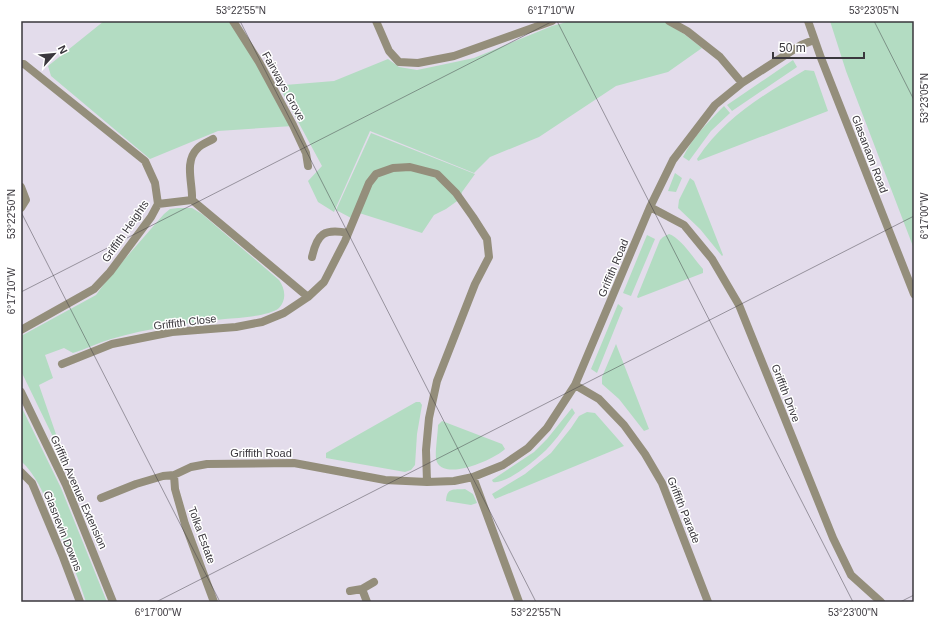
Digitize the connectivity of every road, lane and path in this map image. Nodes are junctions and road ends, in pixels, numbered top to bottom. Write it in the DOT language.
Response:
graph roads {
  1 [pos="233,21"];
  2 [pos="376,21"];
  3 [pos="552,21"];
  4 [pos="669,21"];
  5 [pos="808,21"];
  6 [pos="814,40"];
  7 [pos="21,64"];
  8 [pos="742,83"];
  9 [pos="213,139"];
  10 [pos="308,166"];
  11 [pos="21,187"];
  12 [pos="192,200"];
  13 [pos="158,204"];
  14 [pos="650,207"];
  15 [pos="21,208"];
  16 [pos="348,233"];
  17 [pos="312,257"];
  18 [pos="914,294"];
  19 [pos="308,297"];
  20 [pos="21,330"];
  21 [pos="62,364"];
  22 [pos="575,385"];
  23 [pos="21,392"];
  24 [pos="21,472"];
  25 [pos="174,475"];
  26 [pos="473,477"];
  27 [pos="427,482"];
  28 [pos="101,498"];
  29 [pos="374,582"];
  30 [pos="362,589"];
  31 [pos="350,591"];
  32 [pos="80,602"];
  33 [pos="113,602"];
  34 [pos="214,602"];
  35 [pos="367,602"];
  36 [pos="519,602"];
  37 [pos="708,602"];
  38 [pos="881,602"];
  1 -- 10 [label="street, Fairways Grove"];
  2 -- 3 [label="street"];
  4 -- 8 [label="street"];
  5 -- 6 [label="street, Glasanaon Road"];
  6 -- 8 [label="street, Griffith Road"];
  6 -- 18 [label="street, Glasanaon Road"];
  7 -- 13 [label="street, Griffith Heights"];
  8 -- 14 [label="street, Griffith Road"];
  9 -- 12 [label="street"];
  11 -- 15 [label="street"];
  12 -- 13 [label="street"];
  12 -- 19 [label="street"];
  13 -- 20 [label="street, Griffith Heights"];
  14 -- 22 [label="street, Griffith Road"];
  14 -- 38 [label="street, Griffith Drive"];
  16 -- 17 [label="street"];
  16 -- 19 [label="street, Griffith Close"];
  16 -- 27 [label="street, Griffith Close"];
  19 -- 21 [label="street, Griffith Close"];
  22 -- 26 [label="street, Griffith Road"];
  22 -- 37 [label="street, Griffith Parade"];
  23 -- 33 [label="street, Griffith Avenue Extension"];
  24 -- 32 [label="street, Glasnevin Downs"];
  25 -- 27 [label="street, Griffith Road"];
  25 -- 28 [label="street, Griffith Road"];
  25 -- 34 [label="street, Tolka Estate"];
  26 -- 27 [label="street, Griffith Road"];
  26 -- 36 [label="street"];
  29 -- 30 [label="street"];
  30 -- 31 [label="street"];
  30 -- 35 [label="street"];
}
